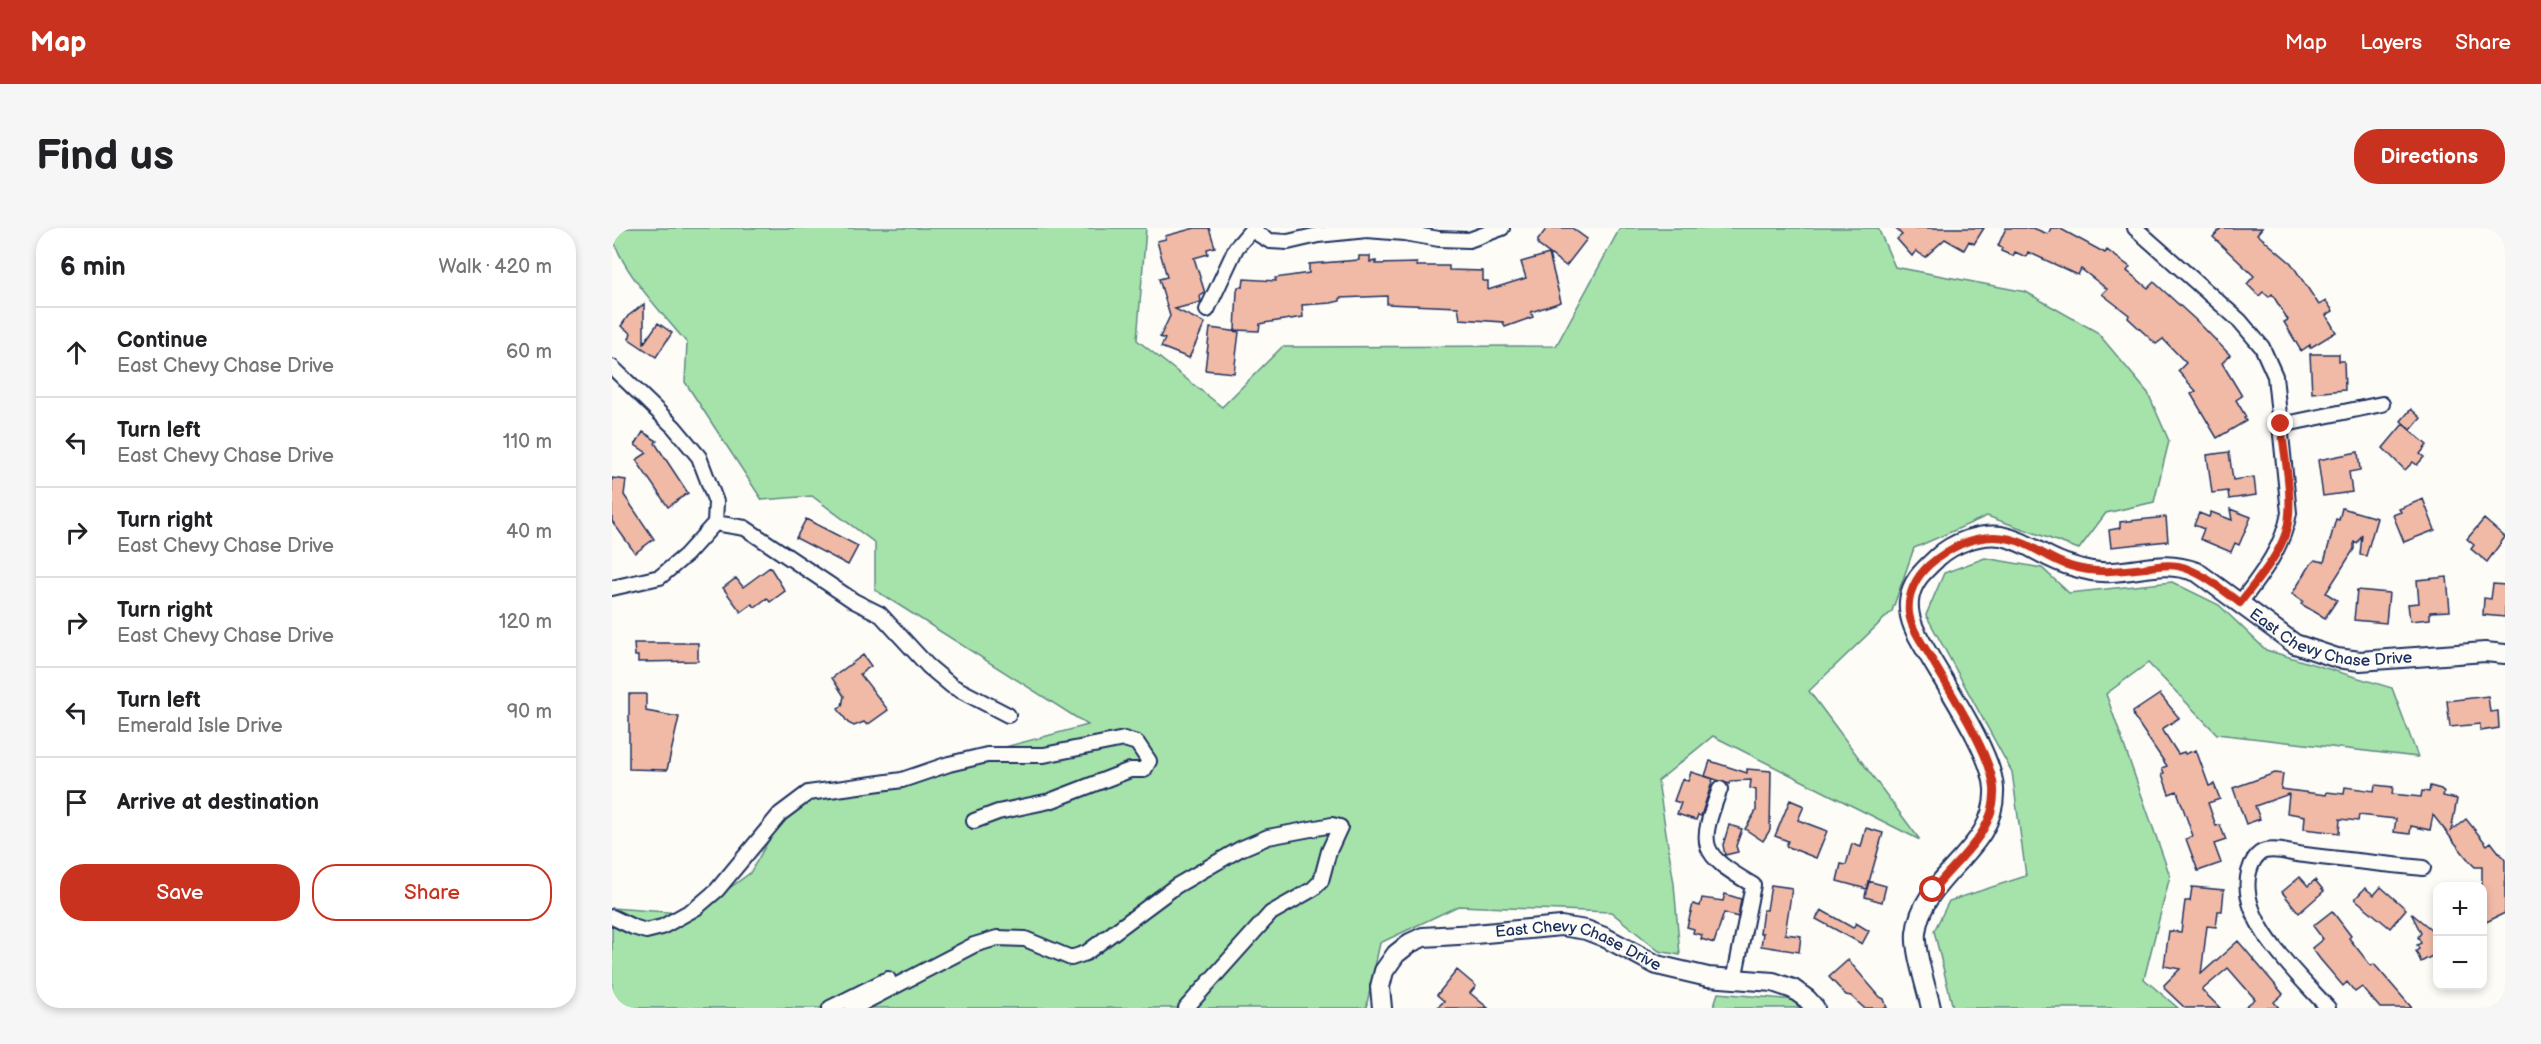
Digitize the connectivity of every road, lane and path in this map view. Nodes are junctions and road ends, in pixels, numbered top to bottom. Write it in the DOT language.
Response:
graph roads {
  1 [pos="1253,228"];
  2 [pos="1502,228"];
  3 [pos="2141,229"];
  4 [pos="1207,310"];
  5 [pos="612,367"];
  6 [pos="2382,404"];
  7 [pos="2281,424"];
  8 [pos="715,524"];
  9 [pos="612,588"];
  10 [pos="2240,603"];
  11 [pos="2505,654"];
  12 [pos="1008,715"];
  13 [pos="1720,789"];
  14 [pos="974,821"];
  15 [pos="2423,868"];
  16 [pos="612,917"];
  17 [pos="888,979"];
  18 [pos="1734,980"];
  19 [pos="830,1008"];
  20 [pos="853,1008"];
  21 [pos="1186,1008"];
  22 [pos="1382,1008"];
  23 [pos="1815,1008"];
  24 [pos="1931,1008"];
  25 [pos="2328,1008"];
  1 -- 2 [label="street"];
  1 -- 4 [label="street"];
  3 -- 7 [label="street"];
  5 -- 8 [label="street"];
  6 -- 7 [label="street"];
  7 -- 10 [label="street"];
  8 -- 9 [label="street"];
  8 -- 12 [label="street"];
  10 -- 11 [label="main road, East Chevy Chase Drive"];
  10 -- 24 [label="main road, East Chevy Chase Drive"];
  13 -- 18 [label="street"];
  14 -- 16 [label="street"];
  15 -- 25 [label="street"];
  17 -- 19 [label="street"];
  18 -- 22 [label="main road, East Chevy Chase Drive"];
  18 -- 23 [label="main road, East Chevy Chase Drive"];
  20 -- 21 [label="street"];
}
